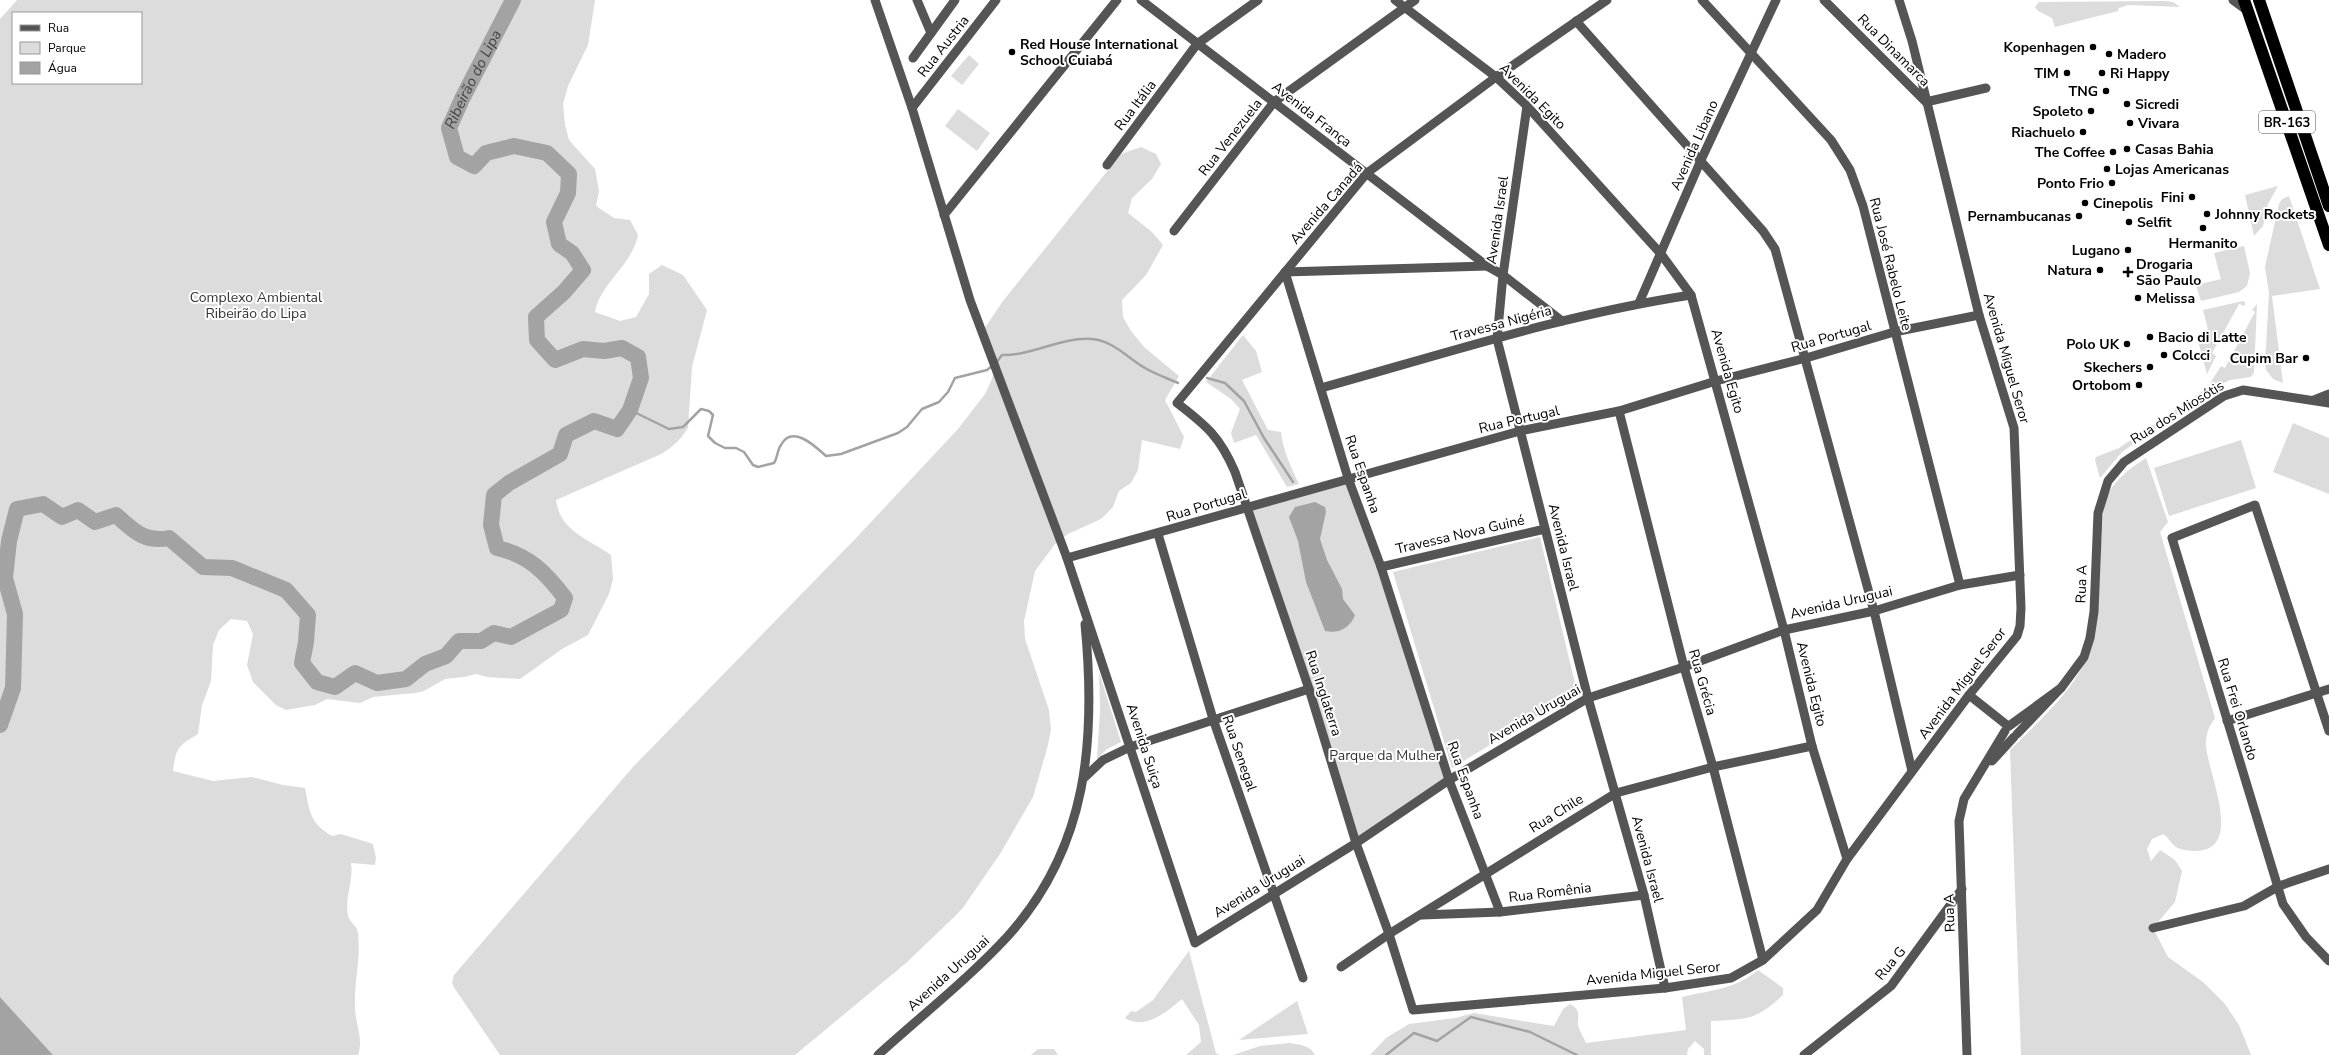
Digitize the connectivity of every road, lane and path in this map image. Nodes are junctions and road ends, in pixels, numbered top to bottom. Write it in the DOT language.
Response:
graph roads {
  1 [pos="875,0"];
  2 [pos="917,0"];
  3 [pos="955,0"];
  4 [pos="996,0"];
  5 [pos="1117,0"];
  6 [pos="1141,0"];
  7 [pos="1258,0"];
  8 [pos="1395,0"];
  9 [pos="1414,0"];
  10 [pos="1607,0"];
  11 [pos="1702,0"];
  12 [pos="1776,0"];
  13 [pos="1824,0"];
  14 [pos="1899,0"];
  15 [pos="2233,0"];
  16 [pos="2259,0"];
  17 [pos="2246,5"];
  18 [pos="1405,7"];
  19 [pos="1576,21"];
  20 [pos="931,33"];
  21 [pos="1198,44"];
  22 [pos="1751,55"];
  23 [pos="913,58"];
  24 [pos="1496,77"];
  25 [pos="1986,88"];
  26 [pos="1274,102"];
  27 [pos="1926,102"];
  28 [pos="1527,106"];
  29 [pos="912,108"];
  30 [pos="1701,160"];
  31 [pos="1107,165"];
  32 [pos="1367,173"];
  33 [pos="2329,206"];
  34 [pos="944,215"];
  35 [pos="1174,231"];
  36 [pos="2329,245"];
  37 [pos="1661,254"];
  38 [pos="1487,266"];
  39 [pos="1285,272"];
  40 [pos="1503,275"];
  41 [pos="1691,295"];
  42 [pos="1639,303"];
  43 [pos="1979,315"];
  44 [pos="1562,321"];
  45 [pos="1894,332"];
  46 [pos="1497,339"];
  47 [pos="1806,358"];
  48 [pos="1716,381"];
  49 [pos="1321,388"];
  50 [pos="2329,394"];
  51 [pos="2310,400"];
  52 [pos="1177,403"];
  53 [pos="2329,403"];
  54 [pos="1619,411"];
  55 [pos="1520,431"];
  56 [pos="2112,475"];
  57 [pos="1348,478"];
  58 [pos="1247,506"];
  59 [pos="1545,528"];
  60 [pos="1158,534"];
  61 [pos="1067,558"];
  62 [pos="1381,567"];
  63 [pos="2020,575"];
  64 [pos="1960,585"];
  65 [pos="1084,607"];
  66 [pos="1874,610"];
  67 [pos="1784,630"];
  68 [pos="1684,667"];
  69 [pos="2061,688"];
  70 [pos="1308,689"];
  71 [pos="2329,689"];
  72 [pos="2316,693"];
  73 [pos="1969,695"];
  74 [pos="1588,698"];
  75 [pos="1213,719"];
  76 [pos="2227,721"];
  77 [pos="2007,728"];
  78 [pos="2329,731"];
  79 [pos="2016,736"];
  80 [pos="1812,746"];
  81 [pos="1130,747"];
  82 [pos="1713,767"];
  83 [pos="1912,771"];
  84 [pos="1980,776"];
  85 [pos="1085,777"];
  86 [pos="1449,780"];
  87 [pos="1616,793"];
  88 [pos="1356,843"];
  89 [pos="1847,859"];
  90 [pos="2329,869"];
  91 [pos="1486,872"];
  92 [pos="2279,886"];
  93 [pos="1962,889"];
  94 [pos="1274,893"];
  95 [pos="1644,895"];
  96 [pos="1500,912"];
  97 [pos="1420,915"];
  98 [pos="2153,928"];
  99 [pos="1389,934"];
  100 [pos="1195,943"];
  101 [pos="1763,960"];
  102 [pos="2329,961"];
  103 [pos="1341,967"];
  104 [pos="1303,978"];
  105 [pos="1665,988"];
  106 [pos="1414,1010"];
  107 [pos="878,1055"];
  108 [pos="1804,1055"];
  109 [pos="1967,1055"];
  1 -- 29 [label="street, Avenida Suiça"];
  2 -- 20 [label="street"];
  3 -- 20 [label="street"];
  4 -- 29 [label="street, Rua Austria"];
  5 -- 34 [label="street"];
  6 -- 21 [label="street, Avenida França"];
  7 -- 21 [label="street, Rua Itália"];
  8 -- 18 [label="street, Avenida Egito"];
  9 -- 18 [label="street, Rua Venezuela"];
  10 -- 19 [label="street, Avenida Canadá"];
  11 -- 22 [label="street, Rua José Rabelo Leite"];
  12 -- 22 [label="street, Avenida Libano"];
  13 -- 27 [label="street, Rua Dinamarca"];
  14 -- 27 [label="street, Avenida Miguel Seror"];
  15 -- 17 [label="street"];
  16 -- 33 [label="highway, BR-163"];
  17 -- 36 [label="highway, BR-163"];
  18 -- 24 [label="street, Avenida Egito"];
  18 -- 26 [label="street, Rua Venezuela"];
  19 -- 24 [label="street, Avenida Canadá"];
  19 -- 30 [label="street"];
  20 -- 23 [label="street"];
  21 -- 26 [label="street, Avenida França"];
  21 -- 31 [label="street, Rua Itália"];
  22 -- 30 [label="street, Avenida Libano"];
  22 -- 45 [label="street, Rua José Rabelo Leite"];
  24 -- 28 [label="street, Avenida Egito"];
  24 -- 32 [label="street, Avenida Canadá"];
  25 -- 27 [label="street"];
  26 -- 32 [label="street, Avenida França"];
  26 -- 35 [label="street, Rua Venezuela"];
  27 -- 43 [label="street, Avenida Miguel Seror"];
  28 -- 37 [label="street, Avenida Egito"];
  28 -- 40 [label="street, Avenida Israel"];
  29 -- 34 [label="street, Avenida Suiça"];
  30 -- 37 [label="street, Avenida Libano"];
  30 -- 47 [label="street"];
  32 -- 38 [label="street, Avenida França"];
  32 -- 39 [label="street, Avenida Canadá"];
  34 -- 61 [label="street, Avenida Suiça"];
  37 -- 41 [label="street, Avenida Egito"];
  37 -- 42 [label="street, Avenida Libano"];
  38 -- 39 [label="street"];
  38 -- 40 [label="street, Avenida França"];
  39 -- 49 [label="street, Rua Espanha"];
  39 -- 52 [label="street, Avenida Canadá"];
  40 -- 44 [label="street, Avenida França"];
  40 -- 46 [label="street, Avenida Israel"];
  41 -- 42 [label="street, Travessa Nigéria"];
  41 -- 48 [label="street, Avenida Egito"];
  42 -- 44 [label="street, Travessa Nigéria"];
  43 -- 45 [label="street, Rua Portugal"];
  43 -- 63 [label="street, Avenida Miguel Seror"];
  44 -- 46 [label="street, Travessa Nigéria"];
  45 -- 47 [label="street, Rua Portugal"];
  45 -- 64 [label="street, Rua José Rabelo Leite"];
  46 -- 49 [label="street, Travessa Nigéria"];
  46 -- 55 [label="street, Avenida Israel"];
  47 -- 48 [label="street, Rua Portugal"];
  47 -- 66 [label="street"];
  48 -- 54 [label="street, Rua Portugal"];
  48 -- 67 [label="street, Avenida Egito"];
  49 -- 57 [label="street, Rua Espanha"];
  50 -- 51 [label="street, Rua dos Miosótis"];
  51 -- 53 [label="street, Rua dos Miosótis"];
  51 -- 56 [label="street, Rua dos Miosótis"];
  52 -- 58 [label="street, Rua Inglaterra"];
  54 -- 55 [label="street, Rua Portugal"];
  54 -- 68 [label="street, Rua Grécia"];
  55 -- 57 [label="street, Rua Portugal"];
  55 -- 59 [label="street, Avenida Israel"];
  56 -- 69 [label="street, Rua A"];
  57 -- 58 [label="street, Rua Portugal"];
  57 -- 62 [label="street, Rua Espanha"];
  58 -- 60 [label="street, Rua Portugal"];
  58 -- 70 [label="street, Rua Inglaterra"];
  59 -- 62 [label="street, Travessa Nova Guiné"];
  59 -- 74 [label="street, Avenida Israel"];
  60 -- 61 [label="street, Rua Portugal"];
  60 -- 75 [label="street, Rua Senegal"];
  61 -- 65 [label="street, Avenida Suiça"];
  62 -- 86 [label="street, Rua Espanha"];
  63 -- 64 [label="street, Avenida Uruguai"];
  63 -- 73 [label="street, Avenida Miguel Seror"];
  64 -- 66 [label="street, Avenida Uruguai"];
  65 -- 81 [label="street, Avenida Suiça"];
  65 -- 85 [label="street, Avenida Uruguai"];
  66 -- 67 [label="street, Avenida Uruguai"];
  66 -- 83 [label="street"];
  67 -- 68 [label="street, Avenida Uruguai"];
  67 -- 80 [label="street, Avenida Egito"];
  68 -- 74 [label="street, Avenida Uruguai"];
  68 -- 82 [label="street, Rua Grécia"];
  69 -- 77 [label="street, Rua A"];
  69 -- 79 [label="street, Rua A"];
  70 -- 75 [label="street"];
  70 -- 88 [label="street, Rua Inglaterra"];
  71 -- 72 [label="street"];
  72 -- 76 [label="street"];
  72 -- 76 [label="street, Rua Frei Orlando"];
  72 -- 78 [label="street"];
  73 -- 77 [label="street"];
  73 -- 83 [label="street, Avenida Miguel Seror"];
  74 -- 86 [label="street, Avenida Uruguai"];
  74 -- 87 [label="street, Avenida Israel"];
  75 -- 81 [label="street"];
  75 -- 94 [label="street, Rua Senegal"];
  76 -- 92 [label="street, Rua Frei Orlando"];
  77 -- 79 [label="street"];
  77 -- 84 [label="street, Rua A"];
  79 -- 84 [label="street, Rua A"];
  80 -- 82 [label="street, Rua Chile"];
  80 -- 89 [label="street, Avenida Egito"];
  81 -- 85 [label="street"];
  81 -- 100 [label="street, Avenida Suiça"];
  82 -- 87 [label="street, Rua Chile"];
  82 -- 101 [label="street, Rua Grécia"];
  83 -- 89 [label="street, Avenida Miguel Seror"];
  84 -- 93 [label="street, Rua A"];
  85 -- 107 [label="street, Avenida Uruguai"];
  86 -- 88 [label="street, Avenida Uruguai"];
  86 -- 91 [label="street, Rua Espanha"];
  87 -- 91 [label="street, Rua Chile"];
  87 -- 95 [label="street, Avenida Israel"];
  88 -- 94 [label="street, Avenida Uruguai"];
  88 -- 99 [label="street, Rua Inglaterra"];
  89 -- 101 [label="street, Avenida Miguel Seror"];
  90 -- 92 [label="street"];
  91 -- 96 [label="street, Rua Romênia"];
  91 -- 97 [label="street, Rua Chile"];
  92 -- 98 [label="street"];
  92 -- 102 [label="street, Rua Frei Orlando"];
  93 -- 108 [label="street, Rua G"];
  93 -- 109 [label="street, Rua A"];
  94 -- 100 [label="street, Avenida Uruguai"];
  94 -- 104 [label="street, Rua Senegal"];
  95 -- 96 [label="street, Rua Romênia"];
  95 -- 105 [label="street, Avenida Israel"];
  96 -- 97 [label="street"];
  97 -- 99 [label="street, Rua Chile"];
  99 -- 103 [label="street, Rua Chile"];
  99 -- 106 [label="street, Rua Inglaterra"];
  101 -- 105 [label="street, Avenida Miguel Seror"];
  105 -- 106 [label="street, Avenida Miguel Seror"];
}
